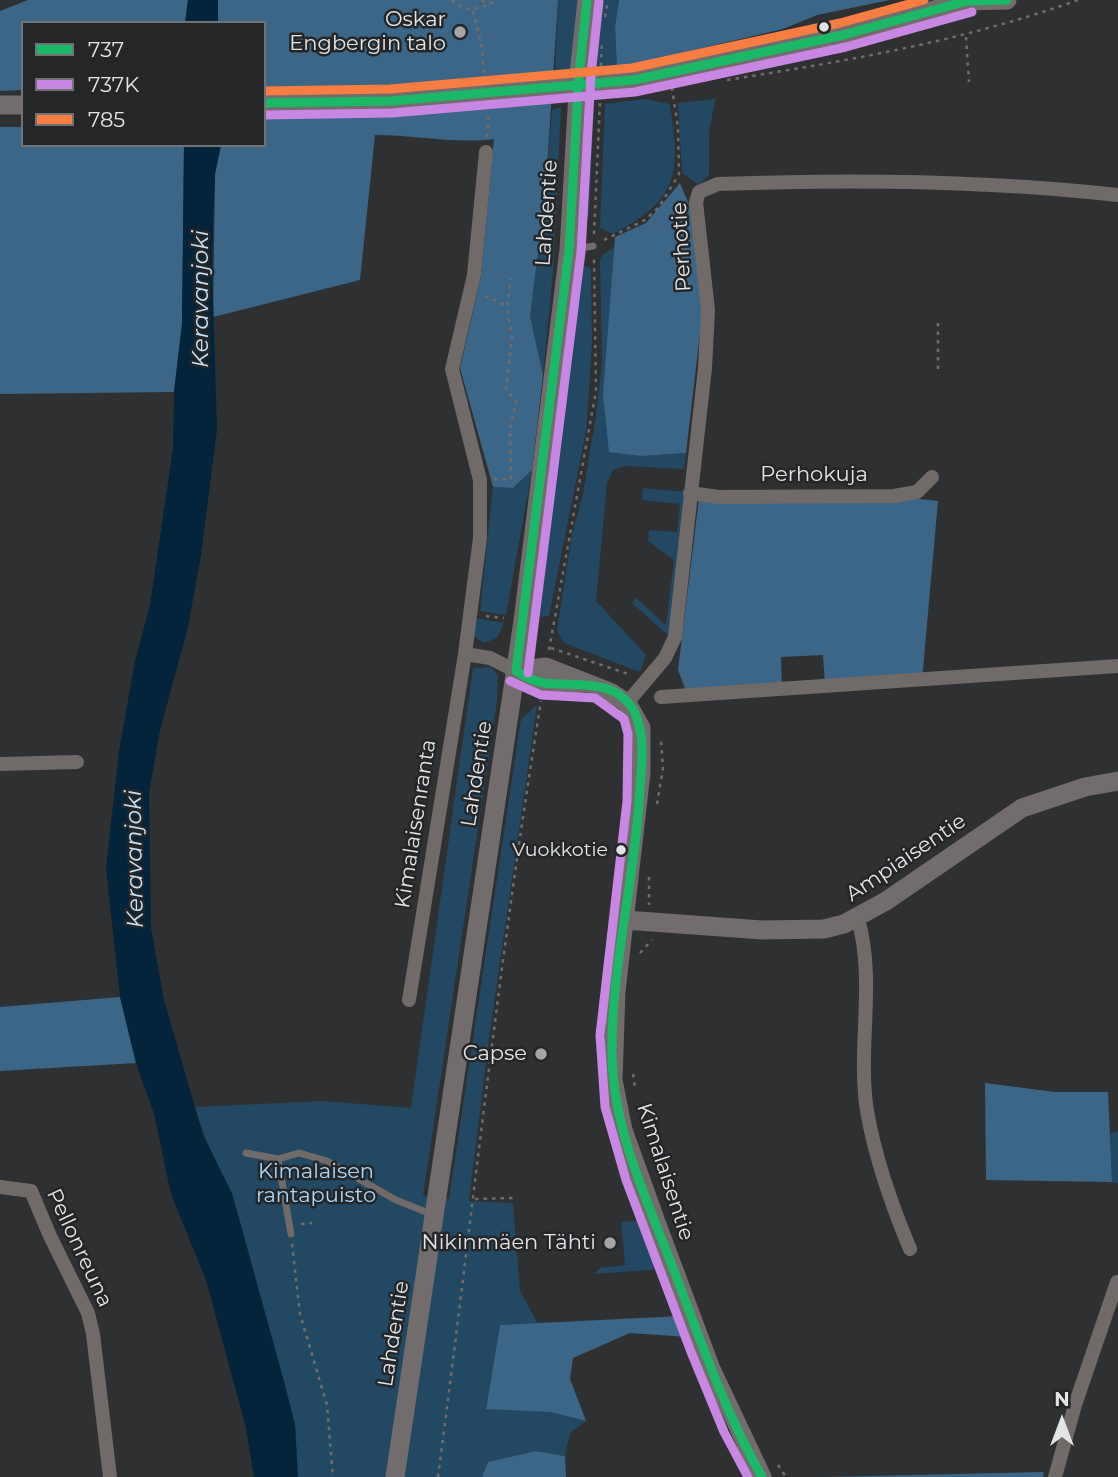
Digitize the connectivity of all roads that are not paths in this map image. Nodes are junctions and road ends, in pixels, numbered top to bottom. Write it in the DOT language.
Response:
graph roads {
  1 [pos="574,0"];
  2 [pos="587,0"];
  3 [pos="968,0"];
  4 [pos="1007,0"];
  5 [pos="939,5"];
  6 [pos="579,74"];
  7 [pos="266,103"];
  8 [pos="0,105"];
  9 [pos="21,105"];
  10 [pos="486,152"];
  11 [pos="1118,195"];
  12 [pos="593,246"];
  13 [pos="569,250"];
  14 [pos="932,477"];
  15 [pos="690,493"];
  16 [pos="465,654"];
  17 [pos="1118,666"];
  18 [pos="516,671"];
  19 [pos="661,697"];
  20 [pos="627,703"];
  21 [pos="78,762"];
  22 [pos="0,764"];
  23 [pos="1118,780"];
  24 [pos="858,919"];
  25 [pos="625,920"];
  26 [pos="409,1000"];
  27 [pos="246,1153"];
  28 [pos="278,1159"];
  29 [pos="0,1187"];
  30 [pos="435,1215"];
  31 [pos="291,1234"];
  32 [pos="910,1249"];
  33 [pos="1116,1282"];
  34 [pos="759,1470"];
  35 [pos="110,1477"];
  36 [pos="396,1477"];
  37 [pos="1055,1477"];
  1 -- 6 [label="main road, Lahdentie"];
  2 -- 6 [label="main road, Lahdentie"];
  3 -- 4 [label="main road"];
  3 -- 5 [label="main road"];
  5 -- 7 [label="main road, bridge"];
  6 -- 13 [label="main road, Lahdentie"];
  8 -- 9 [label="main road"];
  10 -- 16 [label="street, Kimalaisenranta"];
  11 -- 15 [label="street, Perhotie"];
  12 -- 13 [label="lane"];
  13 -- 18 [label="main road, Lahdentie"];
  14 -- 15 [label="street, Perhokuja"];
  15 -- 20 [label="street, Perhotie"];
  16 -- 18 [label="street"];
  16 -- 26 [label="street, Kimalaisenranta"];
  17 -- 19 [label="street"];
  18 -- 20 [label="main road"];
  18 -- 30 [label="main road, Lahdentie"];
  20 -- 25 [label="main road, Kimalaisentie"];
  21 -- 22 [label="street"];
  23 -- 24 [label="main road, Ampiaisentie"];
  24 -- 25 [label="main road, Ampiaisentie"];
  24 -- 32 [label="street"];
  25 -- 34 [label="main road, Kimalaisentie"];
  27 -- 28 [label="lane"];
  28 -- 30 [label="lane"];
  28 -- 31 [label="lane"];
  29 -- 35 [label="street, Pellonreuna"];
  30 -- 36 [label="main road, Lahdentie"];
  33 -- 37 [label="street"];
}
